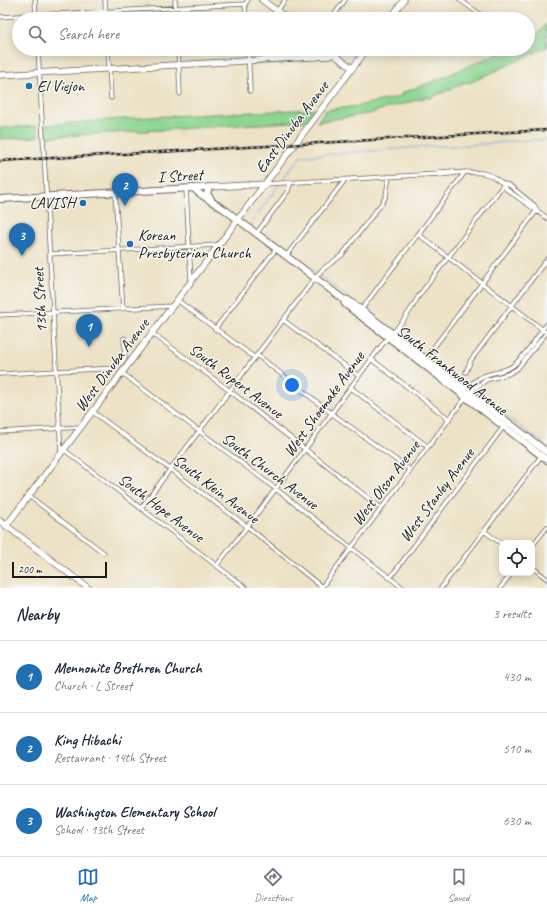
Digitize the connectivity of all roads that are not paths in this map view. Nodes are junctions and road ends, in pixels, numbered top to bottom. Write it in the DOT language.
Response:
graph roads {
  1 [pos="35,0"];
  2 [pos="105,0"];
  3 [pos="175,0"];
  4 [pos="262,0"];
  5 [pos="285,0"];
  6 [pos="345,0"];
  7 [pos="404,0"];
  8 [pos="460,0"];
  9 [pos="247,2"];
  10 [pos="175,7"];
  11 [pos="105,11"];
  12 [pos="277,11"];
  13 [pos="36,12"];
  14 [pos="94,12"];
  15 [pos="175,12"];
  16 [pos="246,12"];
  17 [pos="336,12"];
  18 [pos="395,12"];
  19 [pos="478,12"];
  20 [pos="0,17"];
  21 [pos="12,17"];
  22 [pos="38,56"];
  23 [pos="108,56"];
  24 [pos="178,56"];
  25 [pos="249,56"];
  26 [pos="329,56"];
  27 [pos="336,56"];
  28 [pos="361,56"];
  29 [pos="316,57"];
  30 [pos="249,61"];
  31 [pos="178,65"];
  32 [pos="352,68"];
  33 [pos="109,69"];
  34 [pos="39,73"];
  35 [pos="0,75"];
  36 [pos="250,91"];
  37 [pos="180,94"];
  38 [pos="111,98"];
  39 [pos="465,172"];
  40 [pos="389,176"];
  41 [pos="345,180"];
  42 [pos="291,182"];
  43 [pos="265,184"];
  44 [pos="504,184"];
  45 [pos="209,187"];
  46 [pos="186,188"];
  47 [pos="193,188"];
  48 [pos="116,192"];
  49 [pos="46,196"];
  50 [pos="0,199"];
  51 [pos="212,201"];
  52 [pos="537,210"];
  53 [pos="547,218"];
  54 [pos="238,220"];
  55 [pos="256,234"];
  56 [pos="418,234"];
  57 [pos="219,245"];
  58 [pos="189,247"];
  59 [pos="276,249"];
  60 [pos="119,250"];
  61 [pos="49,254"];
  62 [pos="286,256"];
  63 [pos="448,257"];
  64 [pos="547,259"];
  65 [pos="315,278"];
  66 [pos="191,281"];
  67 [pos="482,284"];
  68 [pos="343,299"];
  69 [pos="177,300"];
  70 [pos="173,306"];
  71 [pos="512,306"];
  72 [pos="122,309"];
  73 [pos="361,310"];
  74 [pos="53,312"];
  75 [pos="0,315"];
  76 [pos="283,320"];
  77 [pos="547,324"];
  78 [pos="215,329"];
  79 [pos="542,330"];
  80 [pos="152,333"];
  81 [pos="547,333"];
  82 [pos="391,336"];
  83 [pos="124,338"];
  84 [pos="256,357"];
  85 [pos="425,359"];
  86 [pos="371,360"];
  87 [pos="56,371"];
  88 [pos="466,372"];
  89 [pos="0,374"];
  90 [pos="122,374"];
  91 [pos="358,376"];
  92 [pos="350,387"];
  93 [pos="230,391"];
  94 [pos="468,395"];
  95 [pos="92,412"];
  96 [pos="331,413"];
  97 [pos="449,419"];
  98 [pos="504,426"];
  99 [pos="81,427"];
  100 [pos="60,429"];
  101 [pos="0,432"];
  102 [pos="199,432"];
  103 [pos="428,447"];
  104 [pos="62,450"];
  105 [pos="305,450"];
  106 [pos="546,453"];
  107 [pos="170,470"];
  108 [pos="410,470"];
  109 [pos="276,489"];
  110 [pos="29,496"];
  111 [pos="141,508"];
  112 [pos="381,508"];
  113 [pos="0,521"];
  114 [pos="6,526"];
  115 [pos="248,527"];
  116 [pos="547,527"];
  117 [pos="484,531"];
  118 [pos="499,542"];
  119 [pos="535,542"];
  120 [pos="351,548"];
  121 [pos="104,553"];
  122 [pos="217,565"];
  123 [pos="535,569"];
  124 [pos="510,576"];
  125 [pos="390,578"];
  126 [pos="547,579"];
  127 [pos="88,588"];
  128 [pos="246,588"];
  129 [pos="322,588"];
  130 [pos="403,588"];
  131 [pos="441,588"];
  132 [pos="500,588"];
  1 -- 13 [label="street"];
  2 -- 11 [label="street"];
  3 -- 10 [label="street"];
  4 -- 12 [label="street"];
  5 -- 12 [label="street"];
  6 -- 17 [label="street"];
  7 -- 18 [label="street"];
  8 -- 19 [label="street"];
  9 -- 10 [label="street"];
  9 -- 16 [label="street"];
  10 -- 11 [label="street"];
  10 -- 15 [label="street"];
  11 -- 14 [label="street"];
  20 -- 21 [label="street"];
  22 -- 34 [label="street, 13th Street"];
  23 -- 33 [label="street"];
  24 -- 31 [label="street"];
  25 -- 30 [label="street"];
  26 -- 29 [label="street"];
  27 -- 32 [label="street"];
  28 -- 32 [label="street, East Dinuba Avenue"];
  29 -- 30 [label="street"];
  30 -- 31 [label="street"];
  30 -- 36 [label="street"];
  31 -- 33 [label="street"];
  31 -- 37 [label="street"];
  32 -- 43 [label="street, East Dinuba Avenue"];
  33 -- 34 [label="street"];
  33 -- 38 [label="street"];
  34 -- 35 [label="street"];
  34 -- 49 [label="street, 13th Street"];
  39 -- 40 [label="street"];
  39 -- 44 [label="street"];
  39 -- 56 [label="street"];
  40 -- 41 [label="street"];
  40 -- 65 [label="street"];
  41 -- 42 [label="street"];
  41 -- 62 [label="street"];
  42 -- 43 [label="street"];
  42 -- 55 [label="street"];
  43 -- 45 [label="street, I Street"];
  43 -- 54 [label="street, East Dinuba Avenue"];
  44 -- 52 [label="street"];
  44 -- 63 [label="street, West Shoemake Avenue"];
  45 -- 47 [label="street, I Street"];
  45 -- 51 [label="main road"];
  46 -- 47 [label="main road, I Street"];
  46 -- 48 [label="main road, I Street"];
  46 -- 58 [label="street"];
  47 -- 51 [label="main road, South Frankwood Avenue"];
  48 -- 49 [label="main road, I Street"];
  48 -- 60 [label="street"];
  49 -- 50 [label="main road, I Street"];
  49 -- 61 [label="street, 13th Street"];
  51 -- 54 [label="main road, South Frankwood Avenue"];
  52 -- 53 [label="street"];
  52 -- 67 [label="street"];
  54 -- 55 [label="main road, South Frankwood Avenue"];
  54 -- 57 [label="street, West Dinuba Avenue"];
  55 -- 59 [label="main road, South Frankwood Avenue"];
  56 -- 63 [label="street"];
  56 -- 73 [label="street"];
  57 -- 58 [label="street"];
  57 -- 66 [label="street, West Dinuba Avenue"];
  58 -- 60 [label="street"];
  58 -- 66 [label="street"];
  59 -- 62 [label="main road, South Frankwood Avenue"];
  59 -- 78 [label="street"];
  60 -- 61 [label="street"];
  60 -- 72 [label="street"];
  61 -- 74 [label="street, 13th Street"];
  62 -- 65 [label="main road, South Frankwood Avenue"];
  63 -- 67 [label="street"];
  63 -- 82 [label="street, West Shoemake Avenue"];
  64 -- 71 [label="street"];
  65 -- 68 [label="main road, South Frankwood Avenue"];
  65 -- 76 [label="street"];
  66 -- 69 [label="street, West Dinuba Avenue"];
  67 -- 71 [label="street"];
  67 -- 85 [label="street"];
  68 -- 73 [label="main road, South Frankwood Avenue"];
  68 -- 82 [label="main road, South Frankwood Avenue"];
  69 -- 70 [label="street, West Dinuba Avenue"];
  69 -- 78 [label="street"];
  70 -- 72 [label="street"];
  70 -- 80 [label="street, West Dinuba Avenue"];
  71 -- 79 [label="street"];
  71 -- 88 [label="street"];
  72 -- 74 [label="street"];
  73 -- 82 [label="main road, South Frankwood Avenue"];
  74 -- 75 [label="street"];
  74 -- 87 [label="street, 13th Street"];
  76 -- 84 [label="street"];
  76 -- 91 [label="street"];
  77 -- 79 [label="street"];
  78 -- 84 [label="street"];
  79 -- 81 [label="street"];
  79 -- 94 [label="street"];
  80 -- 90 [label="street, West Dinuba Avenue"];
  80 -- 93 [label="street, South Rupert Avenue"];
  81 -- 94 [label="street"];
  82 -- 85 [label="main road, South Frankwood Avenue"];
  82 -- 86 [label="street, West Shoemake Avenue"];
  82 -- 94 [label="main road, South Frankwood Avenue"];
  83 -- 87 [label="street"];
  84 -- 93 [label="street"];
  84 -- 96 [label="street"];
  85 -- 94 [label="main road, South Frankwood Avenue"];
  86 -- 91 [label="street, West Shoemake Avenue"];
  86 -- 97 [label="street"];
  87 -- 89 [label="street"];
  87 -- 100 [label="street, 13th Street"];
  90 -- 95 [label="street, West Dinuba Avenue"];
  90 -- 102 [label="street, South Church Avenue"];
  91 -- 92 [label="street, West Shoemake Avenue"];
  92 -- 96 [label="street, West Shoemake Avenue"];
  92 -- 103 [label="street"];
  93 -- 102 [label="street"];
  93 -- 105 [label="street, South Rupert Avenue"];
  94 -- 97 [label="street, West Olson Avenue"];
  94 -- 98 [label="main road, South Frankwood Avenue"];
  94 -- 106 [label="main road, South Frankwood Avenue"];
  95 -- 99 [label="street, West Dinuba Avenue"];
  95 -- 107 [label="street, South Klein Avenue"];
  96 -- 105 [label="street, West Shoemake Avenue"];
  96 -- 108 [label="street"];
  97 -- 103 [label="street, West Olson Avenue"];
  98 -- 106 [label="main road, South Frankwood Avenue"];
  98 -- 125 [label="street, West Stanley Avenue"];
  99 -- 100 [label="street"];
  99 -- 104 [label="street, West Dinuba Avenue"];
  100 -- 101 [label="street"];
  100 -- 104 [label="street, 13th Street"];
  102 -- 107 [label="street"];
  102 -- 109 [label="street, South Church Avenue"];
  103 -- 108 [label="street, West Olson Avenue"];
  104 -- 110 [label="street, West Dinuba Avenue"];
  104 -- 111 [label="street, South Hope Avenue"];
  105 -- 109 [label="street, West Shoemake Avenue"];
  105 -- 112 [label="street, South Rupert Avenue"];
  106 -- 117 [label="street"];
  107 -- 111 [label="street"];
  107 -- 115 [label="street, South Klein Avenue"];
  108 -- 112 [label="street, West Olson Avenue"];
  109 -- 115 [label="street, West Shoemake Avenue"];
  109 -- 120 [label="street, South Church Avenue"];
  110 -- 114 [label="street, West Dinuba Avenue"];
  110 -- 121 [label="street"];
  111 -- 122 [label="street, South Hope Avenue"];
  112 -- 120 [label="street, West Olson Avenue"];
  113 -- 114 [label="street"];
  114 -- 127 [label="street"];
  115 -- 122 [label="street, West Shoemake Avenue"];
  115 -- 129 [label="street, South Klein Avenue"];
  116 -- 119 [label="street"];
  117 -- 118 [label="street"];
  117 -- 131 [label="street"];
  120 -- 125 [label="street, South Church Avenue"];
  120 -- 129 [label="street, West Olson Avenue"];
  122 -- 128 [label="street, South Hope Avenue"];
  123 -- 126 [label="street"];
  124 -- 132 [label="street"];
  125 -- 130 [label="street, South Church Avenue"];
}
